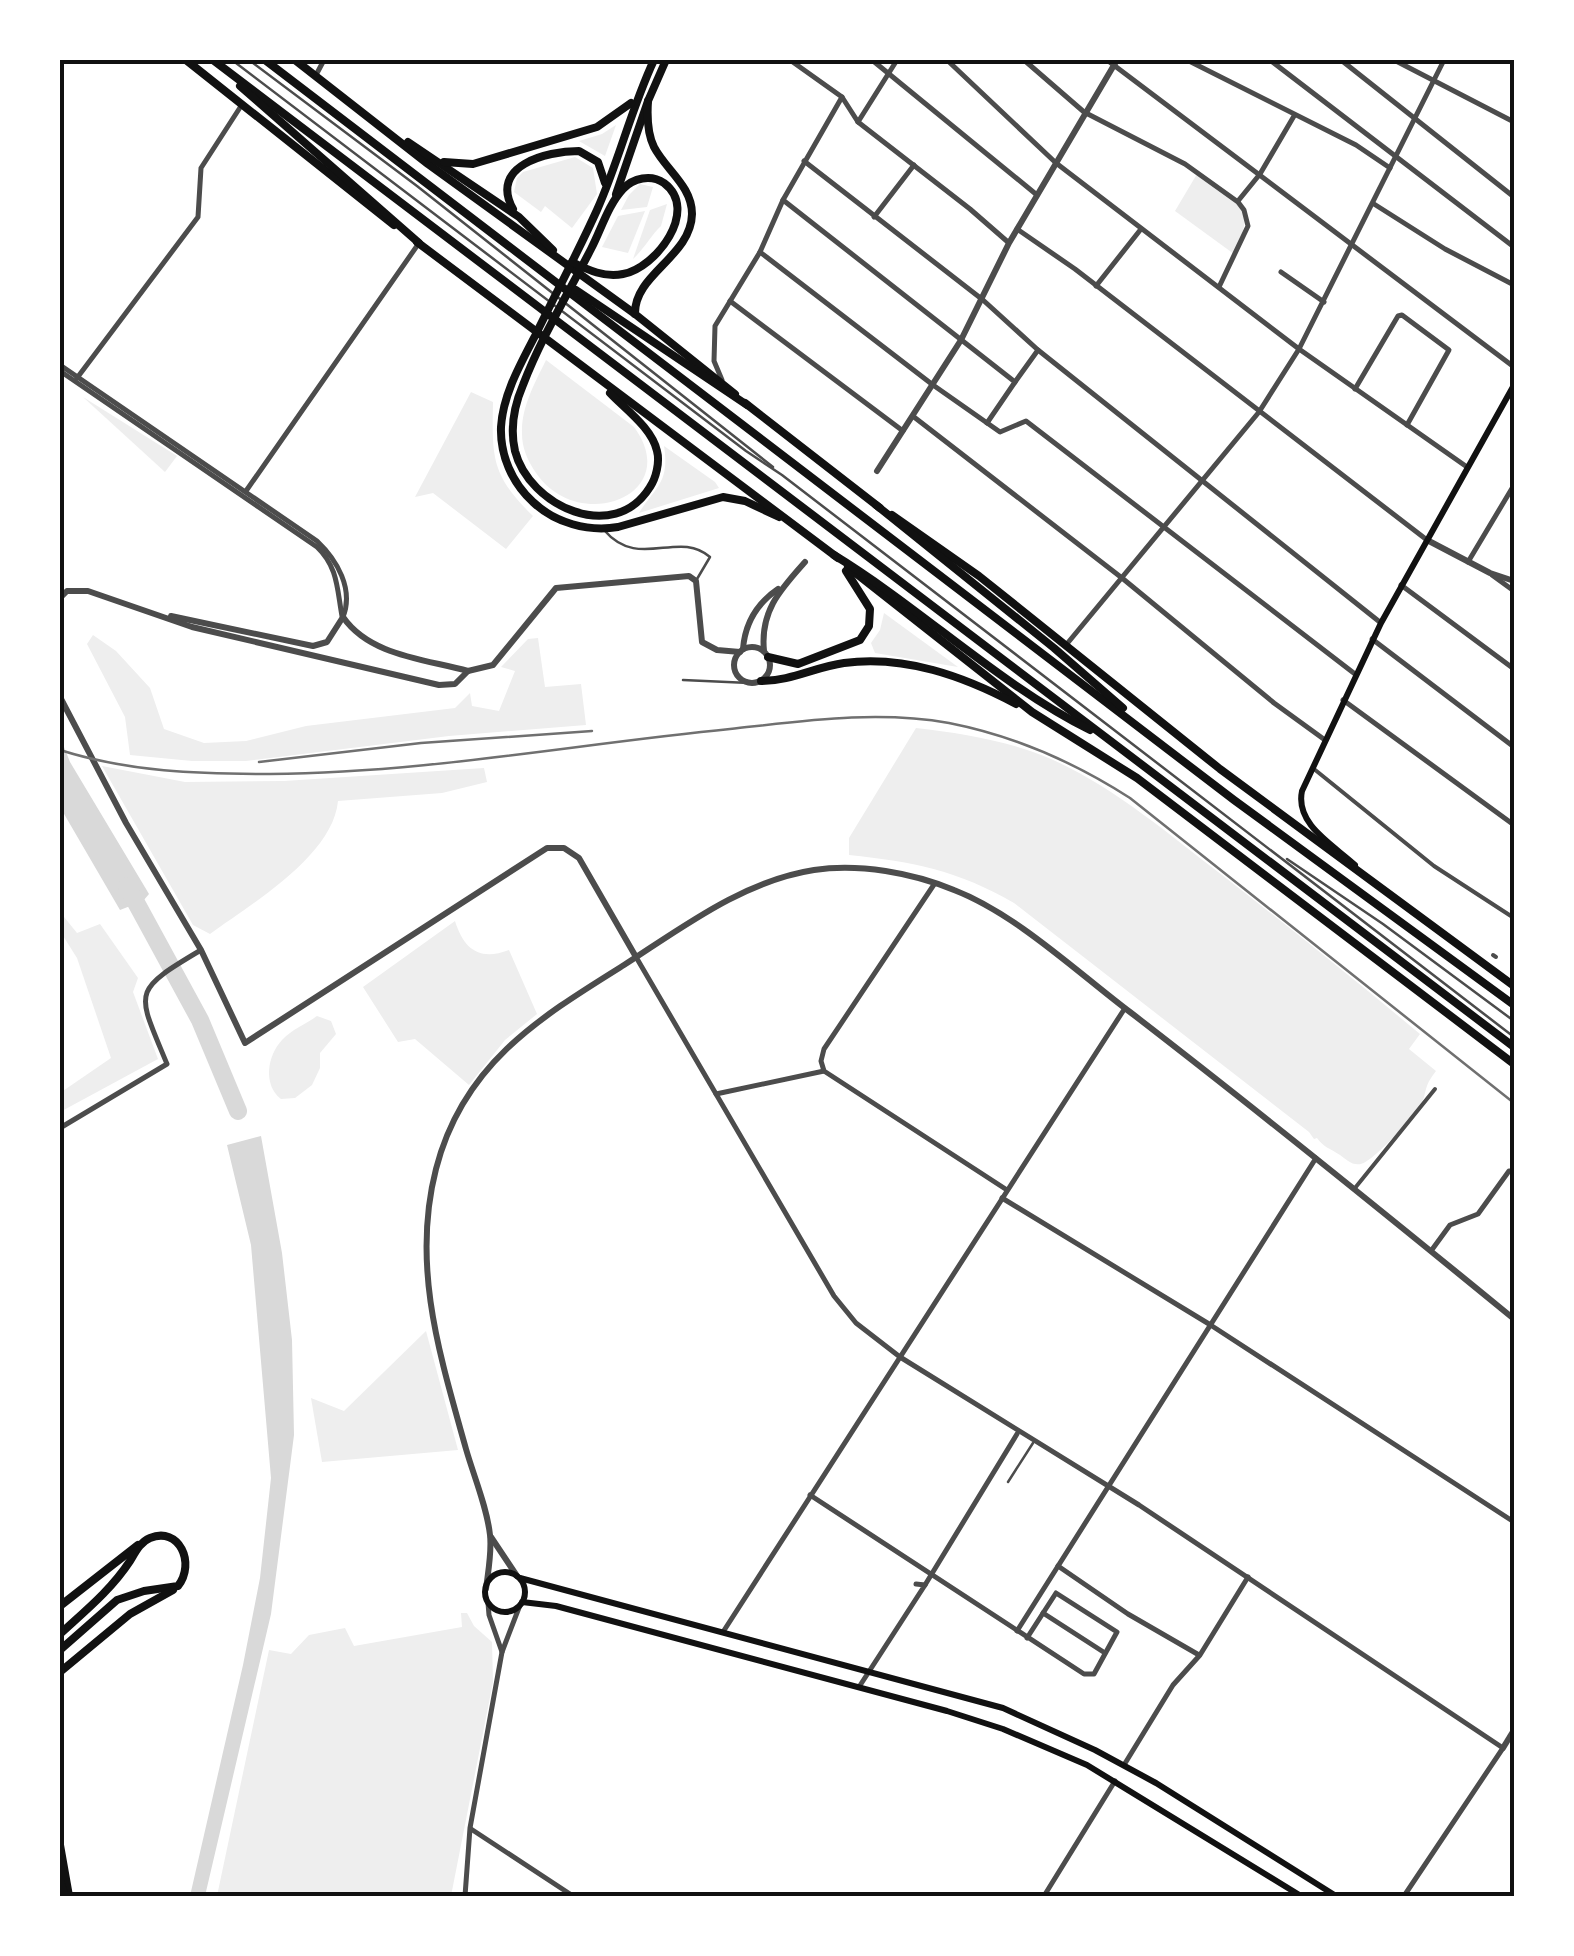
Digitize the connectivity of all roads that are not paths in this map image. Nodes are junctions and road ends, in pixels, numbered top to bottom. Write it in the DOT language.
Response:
graph roads {
  1 [pos="186,60"];
  2 [pos="232,60"];
  3 [pos="250,60"];
  4 [pos="264,60"];
  5 [pos="295,60"];
  6 [pos="324,60"];
  7 [pos="654,60"];
  8 [pos="666,60"];
  9 [pos="790,60"];
  10 [pos="872,60"];
  11 [pos="897,60"];
  12 [pos="948,60"];
  13 [pos="1024,60"];
  14 [pos="1186,60"];
  15 [pos="1270,60"];
  16 [pos="1341,60"];
  17 [pos="1394,60"];
  18 [pos="1444,60"];
  19 [pos="216,62"];
  20 [pos="1112,62"];
  21 [pos="889,72"];
  22 [pos="316,76"];
  23 [pos="1434,80"];
  24 [pos="842,97"];
  25 [pos="635,100"];
  26 [pos="648,101"];
  27 [pos="243,103"];
  28 [pos="1084,112"];
  29 [pos="370,116"];
  30 [pos="1294,116"];
  31 [pos="1414,119"];
  32 [pos="858,122"];
  33 [pos="1514,122"];
  34 [pos="432,158"];
  35 [pos="1396,158"];
  36 [pos="804,161"];
  37 [pos="1056,163"];
  38 [pos="914,165"];
  39 [pos="1390,168"];
  40 [pos="1260,174"];
  41 [pos="1036,194"];
  42 [pos="1514,197"];
  43 [pos="783,200"];
  44 [pos="1238,202"];
  45 [pos="1373,204"];
  46 [pos="599,206"];
  47 [pos="609,212"];
  48 [pos="874,216"];
  49 [pos="519,217"];
  50 [pos="1141,228"];
  51 [pos="1017,230"];
  52 [pos="419,243"];
  53 [pos="1009,243"];
  54 [pos="1353,245"];
  55 [pos="1514,247"];
  56 [pos="760,252"];
  57 [pos="556,254"];
  58 [pos="1281,272"];
  59 [pos="552,277"];
  60 [pos="1514,285"];
  61 [pos="1096,286"];
  62 [pos="1218,287"];
  63 [pos="983,300"];
  64 [pos="730,301"];
  65 [pos="1324,302"];
  66 [pos="635,314"];
  67 [pos="545,340"];
  68 [pos="961,340"];
  69 [pos="1300,349"];
  70 [pos="1038,350"];
  71 [pos="1514,367"];
  72 [pos="60,368"];
  73 [pos="592,375"];
  74 [pos="76,379"];
  75 [pos="1015,382"];
  76 [pos="723,383"];
  77 [pos="933,385"];
  78 [pos="1514,385"];
  79 [pos="1355,388"];
  80 [pos="747,405"];
  81 [pos="1259,412"];
  82 [pos="914,417"];
  83 [pos="987,423"];
  84 [pos="1407,425"];
  85 [pos="903,431"];
  86 [pos="1466,467"];
  87 [pos="877,471"];
  88 [pos="782,474"];
  89 [pos="1202,482"];
  90 [pos="1514,485"];
  91 [pos="245,492"];
  92 [pos="876,505"];
  93 [pos="596,516"];
  94 [pos="1165,525"];
  95 [pos="796,526"];
  96 [pos="603,529"];
  97 [pos="1427,540"];
  98 [pos="834,555"];
  99 [pos="805,562"];
  100 [pos="1468,562"];
  101 [pos="1490,573"];
  102 [pos="1122,578"];
  103 [pos="696,581"];
  104 [pos="1514,581"];
  105 [pos="1401,585"];
  106 [pos="784,586"];
  107 [pos="1514,591"];
  108 [pos="60,598"];
  109 [pos="164,616"];
  110 [pos="343,617"];
  111 [pos="1380,623"];
  112 [pos="1372,640"];
  113 [pos="327,642"];
  114 [pos="1066,645"];
  115 [pos="741,651"];
  116 [pos="766,654"];
  117 [pos="328,660"];
  118 [pos="1514,669"];
  119 [pos="468,672"];
  120 [pos="1355,674"];
  121 [pos="683,680"];
  122 [pos="760,681"];
  123 [pos="749,683"];
  124 [pos="60,697"];
  125 [pos="1343,700"];
  126 [pos="1032,712"];
  127 [pos="1144,729"];
  128 [pos="1110,740"];
  129 [pos="1325,740"];
  130 [pos="1514,747"];
  131 [pos="1312,767"];
  132 [pos="1514,825"];
  133 [pos="1269,847"];
  134 [pos="935,883"];
  135 [pos="1386,893"];
  136 [pos="1514,918"];
  137 [pos="201,950"];
  138 [pos="636,957"];
  139 [pos="1514,986"];
  140 [pos="1514,1005"];
  141 [pos="1124,1008"];
  142 [pos="1514,1022"];
  143 [pos="1514,1037"];
  144 [pos="1514,1047"];
  145 [pos="1514,1064"];
  146 [pos="824,1071"];
  147 [pos="1435,1089"];
  148 [pos="716,1094"];
  149 [pos="60,1128"];
  150 [pos="1316,1158"];
  151 [pos="1514,1170"];
  152 [pos="1354,1188"];
  153 [pos="1007,1190"];
  154 [pos="1002,1198"];
  155 [pos="1431,1251"];
  156 [pos="1514,1319"];
  157 [pos="1209,1324"];
  158 [pos="900,1356"];
  159 [pos="1018,1433"];
  160 [pos="1033,1442"];
  161 [pos="1008,1482"];
  162 [pos="1110,1488"];
  163 [pos="810,1495"];
  164 [pos="1514,1522"];
  165 [pos="490,1536"];
  166 [pos="146,1540"];
  167 [pos="1058,1566"];
  168 [pos="930,1576"];
  169 [pos="518,1577"];
  170 [pos="1248,1577"];
  171 [pos="916,1584"];
  172 [pos="924,1585"];
  173 [pos="178,1586"];
  174 [pos="486,1589"];
  175 [pos="488,1603"];
  176 [pos="521,1604"];
  177 [pos="60,1606"];
  178 [pos="1043,1613"];
  179 [pos="1017,1631"];
  180 [pos="60,1634"];
  181 [pos="723,1634"];
  182 [pos="1027,1638"];
  183 [pos="60,1650"];
  184 [pos="502,1652"];
  185 [pos="1105,1653"];
  186 [pos="1200,1656"];
  187 [pos="868,1671"];
  188 [pos="60,1672"];
  189 [pos="859,1687"];
  190 [pos="1514,1730"];
  191 [pos="1503,1748"];
  192 [pos="1124,1765"];
  193 [pos="1115,1782"];
  194 [pos="470,1828"];
  195 [pos="60,1845"];
  196 [pos="60,1880"];
  197 [pos="67,1896"];
  198 [pos="465,1896"];
  199 [pos="573,1896"];
  200 [pos="1044,1896"];
  201 [pos="1300,1896"];
  202 [pos="1336,1896"];
  203 [pos="1404,1896"];
  1 -- 27 [label="main road"];
  2 -- 88 [label="lane"];
  3 -- 88 [label="lane"];
  4 -- 59 [label="main road"];
  5 -- 22 [label="main road"];
  6 -- 22 [label="street"];
  7 -- 25 [label="main road"];
  8 -- 26 [label="main road"];
  9 -- 24 [label="street"];
  10 -- 21 [label="street"];
  11 -- 21 [label="street"];
  12 -- 37 [label="street"];
  13 -- 28 [label="street"];
  14 -- 30 [label="street"];
  15 -- 35 [label="street"];
  16 -- 31 [label="street"];
  17 -- 23 [label="street"];
  18 -- 23 [label="street"];
  19 -- 52 [label="main road"];
  19 -- 128 [label="main road"];
  20 -- 28 [label="street"];
  20 -- 40 [label="street"];
  21 -- 32 [label="street"];
  21 -- 41 [label="street"];
  22 -- 29 [label="main road"];
  23 -- 31 [label="street"];
  23 -- 33 [label="street"];
  24 -- 32 [label="street"];
  24 -- 36 [label="street"];
  25 -- 34 [label="main road"];
  25 -- 46 [label="main road"];
  26 -- 47 [label="main road"];
  26 -- 66 [label="main road"];
  27 -- 52 [label="main road"];
  27 -- 74 [label="street"];
  28 -- 37 [label="street"];
  28 -- 44 [label="street"];
  29 -- 34 [label="main road"];
  29 -- 57 [label="main road"];
  30 -- 39 [label="street"];
  30 -- 40 [label="street"];
  31 -- 35 [label="street"];
  31 -- 42 [label="street"];
  32 -- 38 [label="street"];
  34 -- 49 [label="main road"];
  35 -- 39 [label="street"];
  35 -- 55 [label="street"];
  36 -- 43 [label="street"];
  36 -- 48 [label="street"];
  37 -- 41 [label="street"];
  37 -- 50 [label="street"];
  38 -- 48 [label="street"];
  38 -- 53 [label="street"];
  39 -- 45 [label="street"];
  40 -- 44 [label="street"];
  40 -- 54 [label="street"];
  41 -- 51 [label="street"];
  43 -- 56 [label="street"];
  43 -- 68 [label="street"];
  44 -- 62 [label="street"];
  45 -- 54 [label="street"];
  45 -- 60 [label="street"];
  46 -- 49 [label="main road"];
  46 -- 96 [label="main road"];
  47 -- 57 [label="main road"];
  47 -- 67 [label="main road"];
  48 -- 63 [label="street"];
  49 -- 57 [label="main road"];
  50 -- 61 [label="street"];
  50 -- 62 [label="street"];
  51 -- 53 [label="street"];
  51 -- 61 [label="street"];
  52 -- 67 [label="main road"];
  52 -- 91 [label="street"];
  53 -- 63 [label="street"];
  54 -- 65 [label="street"];
  54 -- 71 [label="street"];
  56 -- 64 [label="street"];
  56 -- 77 [label="street"];
  57 -- 66 [label="main road"];
  58 -- 65 [label="street"];
  59 -- 80 [label="main road"];
  59 -- 127 [label="main road"];
  61 -- 81 [label="street"];
  62 -- 69 [label="street"];
  63 -- 68 [label="street"];
  63 -- 70 [label="street"];
  64 -- 76 [label="street"];
  64 -- 85 [label="street"];
  65 -- 69 [label="street"];
  66 -- 76 [label="main road"];
  67 -- 73 [label="main road"];
  67 -- 93 [label="main road"];
  68 -- 75 [label="street"];
  68 -- 77 [label="street"];
  69 -- 79 [label="street"];
  69 -- 81 [label="street"];
  70 -- 75 [label="street"];
  70 -- 89 [label="street"];
  72 -- 74 [label="street"];
  73 -- 93 [label="main road"];
  73 -- 95 [label="main road"];
  74 -- 91 [label="street"];
  75 -- 83 [label="street"];
  76 -- 80 [label="main road"];
  77 -- 82 [label="street"];
  77 -- 83 [label="street"];
  78 -- 86 [label="main road"];
  79 -- 84 [label="street"];
  79 -- 84 [label="street"];
  80 -- 92 [label="main road"];
  81 -- 89 [label="street"];
  81 -- 97 [label="street"];
  82 -- 85 [label="street"];
  82 -- 102 [label="street"];
  83 -- 94 [label="street"];
  84 -- 86 [label="street"];
  85 -- 87 [label="street"];
  86 -- 97 [label="main road"];
  88 -- 133 [label="lane"];
  89 -- 94 [label="street"];
  89 -- 111 [label="street"];
  90 -- 100 [label="street"];
  91 -- 110 [label="street"];
  92 -- 114 [label="main road"];
  92 -- 127 [label="main road"];
  93 -- 96 [label="main road"];
  94 -- 102 [label="street"];
  94 -- 120 [label="street"];
  95 -- 96 [label="main road"];
  95 -- 98 [label="main road"];
  96 -- 103 [label="lane"];
  97 -- 100 [label="street"];
  97 -- 105 [label="main road"];
  98 -- 116 [label="main road"];
  98 -- 126 [label="main road"];
  98 -- 128 [label="main road"];
  99 -- 106 [label="street"];
  100 -- 101 [label="street"];
  101 -- 104 [label="street"];
  101 -- 107 [label="street"];
  102 -- 114 [label="street"];
  102 -- 129 [label="street"];
  103 -- 115 [label="street"];
  103 -- 119 [label="street"];
  105 -- 111 [label="main road"];
  105 -- 118 [label="street"];
  106 -- 115 [label="street"];
  106 -- 116 [label="street"];
  108 -- 109 [label="street"];
  109 -- 113 [label="street"];
  109 -- 117 [label="street"];
  110 -- 113 [label="street"];
  110 -- 119 [label="street"];
  111 -- 112 [label="main road"];
  112 -- 120 [label="main road"];
  112 -- 130 [label="street"];
  113 -- 117 [label="street"];
  114 -- 135 [label="main road"];
  115 -- 116 [label="street"];
  115 -- 123 [label="street"];
  116 -- 122 [label="street"];
  117 -- 119 [label="street"];
  120 -- 125 [label="main road"];
  121 -- 123 [label="lane"];
  122 -- 123 [label="street"];
  122 -- 126 [label="main road"];
  124 -- 137 [label="street"];
  125 -- 129 [label="main road"];
  125 -- 132 [label="street"];
  126 -- 145 [label="main road"];
  127 -- 140 [label="main road"];
  128 -- 144 [label="main road"];
  129 -- 131 [label="main road"];
  131 -- 135 [label="main road"];
  131 -- 136 [label="street"];
  133 -- 142 [label="lane"];
  133 -- 143 [label="lane"];
  134 -- 138 [label="street"];
  134 -- 141 [label="street"];
  134 -- 146 [label="street"];
  135 -- 139 [label="main road"];
  137 -- 138 [label="street"];
  137 -- 149 [label="street"];
  138 -- 148 [label="street"];
  138 -- 165 [label="street"];
  141 -- 150 [label="street"];
  141 -- 153 [label="street"];
  146 -- 148 [label="street"];
  146 -- 153 [label="street"];
  147 -- 152 [label="street"];
  148 -- 158 [label="street"];
  150 -- 152 [label="street"];
  150 -- 157 [label="street"];
  151 -- 155 [label="street"];
  152 -- 155 [label="street"];
  153 -- 154 [label="street"];
  154 -- 157 [label="street"];
  154 -- 158 [label="street"];
  155 -- 156 [label="street"];
  157 -- 162 [label="street"];
  157 -- 164 [label="street"];
  158 -- 159 [label="street"];
  158 -- 163 [label="street"];
  159 -- 160 [label="street"];
  159 -- 168 [label="street"];
  160 -- 161 [label="lane"];
  160 -- 162 [label="street"];
  162 -- 167 [label="street"];
  162 -- 170 [label="street"];
  163 -- 168 [label="street"];
  163 -- 181 [label="street"];
  165 -- 169 [label="street"];
  165 -- 174 [label="street"];
  166 -- 173 [label="main road"];
  166 -- 177 [label="main road"];
  166 -- 180 [label="main road"];
  167 -- 179 [label="street"];
  167 -- 186 [label="street"];
  168 -- 172 [label="street"];
  168 -- 179 [label="street"];
  169 -- 174 [label="main road"];
  169 -- 176 [label="main road"];
  169 -- 181 [label="main road"];
  170 -- 186 [label="street"];
  170 -- 191 [label="street"];
  171 -- 172 [label="street"];
  172 -- 187 [label="street"];
  173 -- 183 [label="main road"];
  173 -- 188 [label="main road"];
  174 -- 175 [label="main road"];
  175 -- 176 [label="main road"];
  175 -- 184 [label="street"];
  176 -- 184 [label="street"];
  176 -- 189 [label="main road"];
  178 -- 182 [label="street"];
  178 -- 185 [label="street"];
  178 -- 185 [label="street"];
  179 -- 182 [label="street"];
  181 -- 187 [label="main road"];
  182 -- 185 [label="street"];
  184 -- 194 [label="street"];
  186 -- 192 [label="street"];
  187 -- 189 [label="street"];
  187 -- 192 [label="main road"];
  189 -- 193 [label="main road"];
  190 -- 191 [label="street"];
  191 -- 203 [label="street"];
  192 -- 193 [label="main road"];
  192 -- 202 [label="main road"];
  193 -- 200 [label="street"];
  193 -- 201 [label="main road"];
  194 -- 198 [label="street"];
  194 -- 199 [label="street"];
  195 -- 197 [label="main road"];
  196 -- 197 [label="main road"];
}
